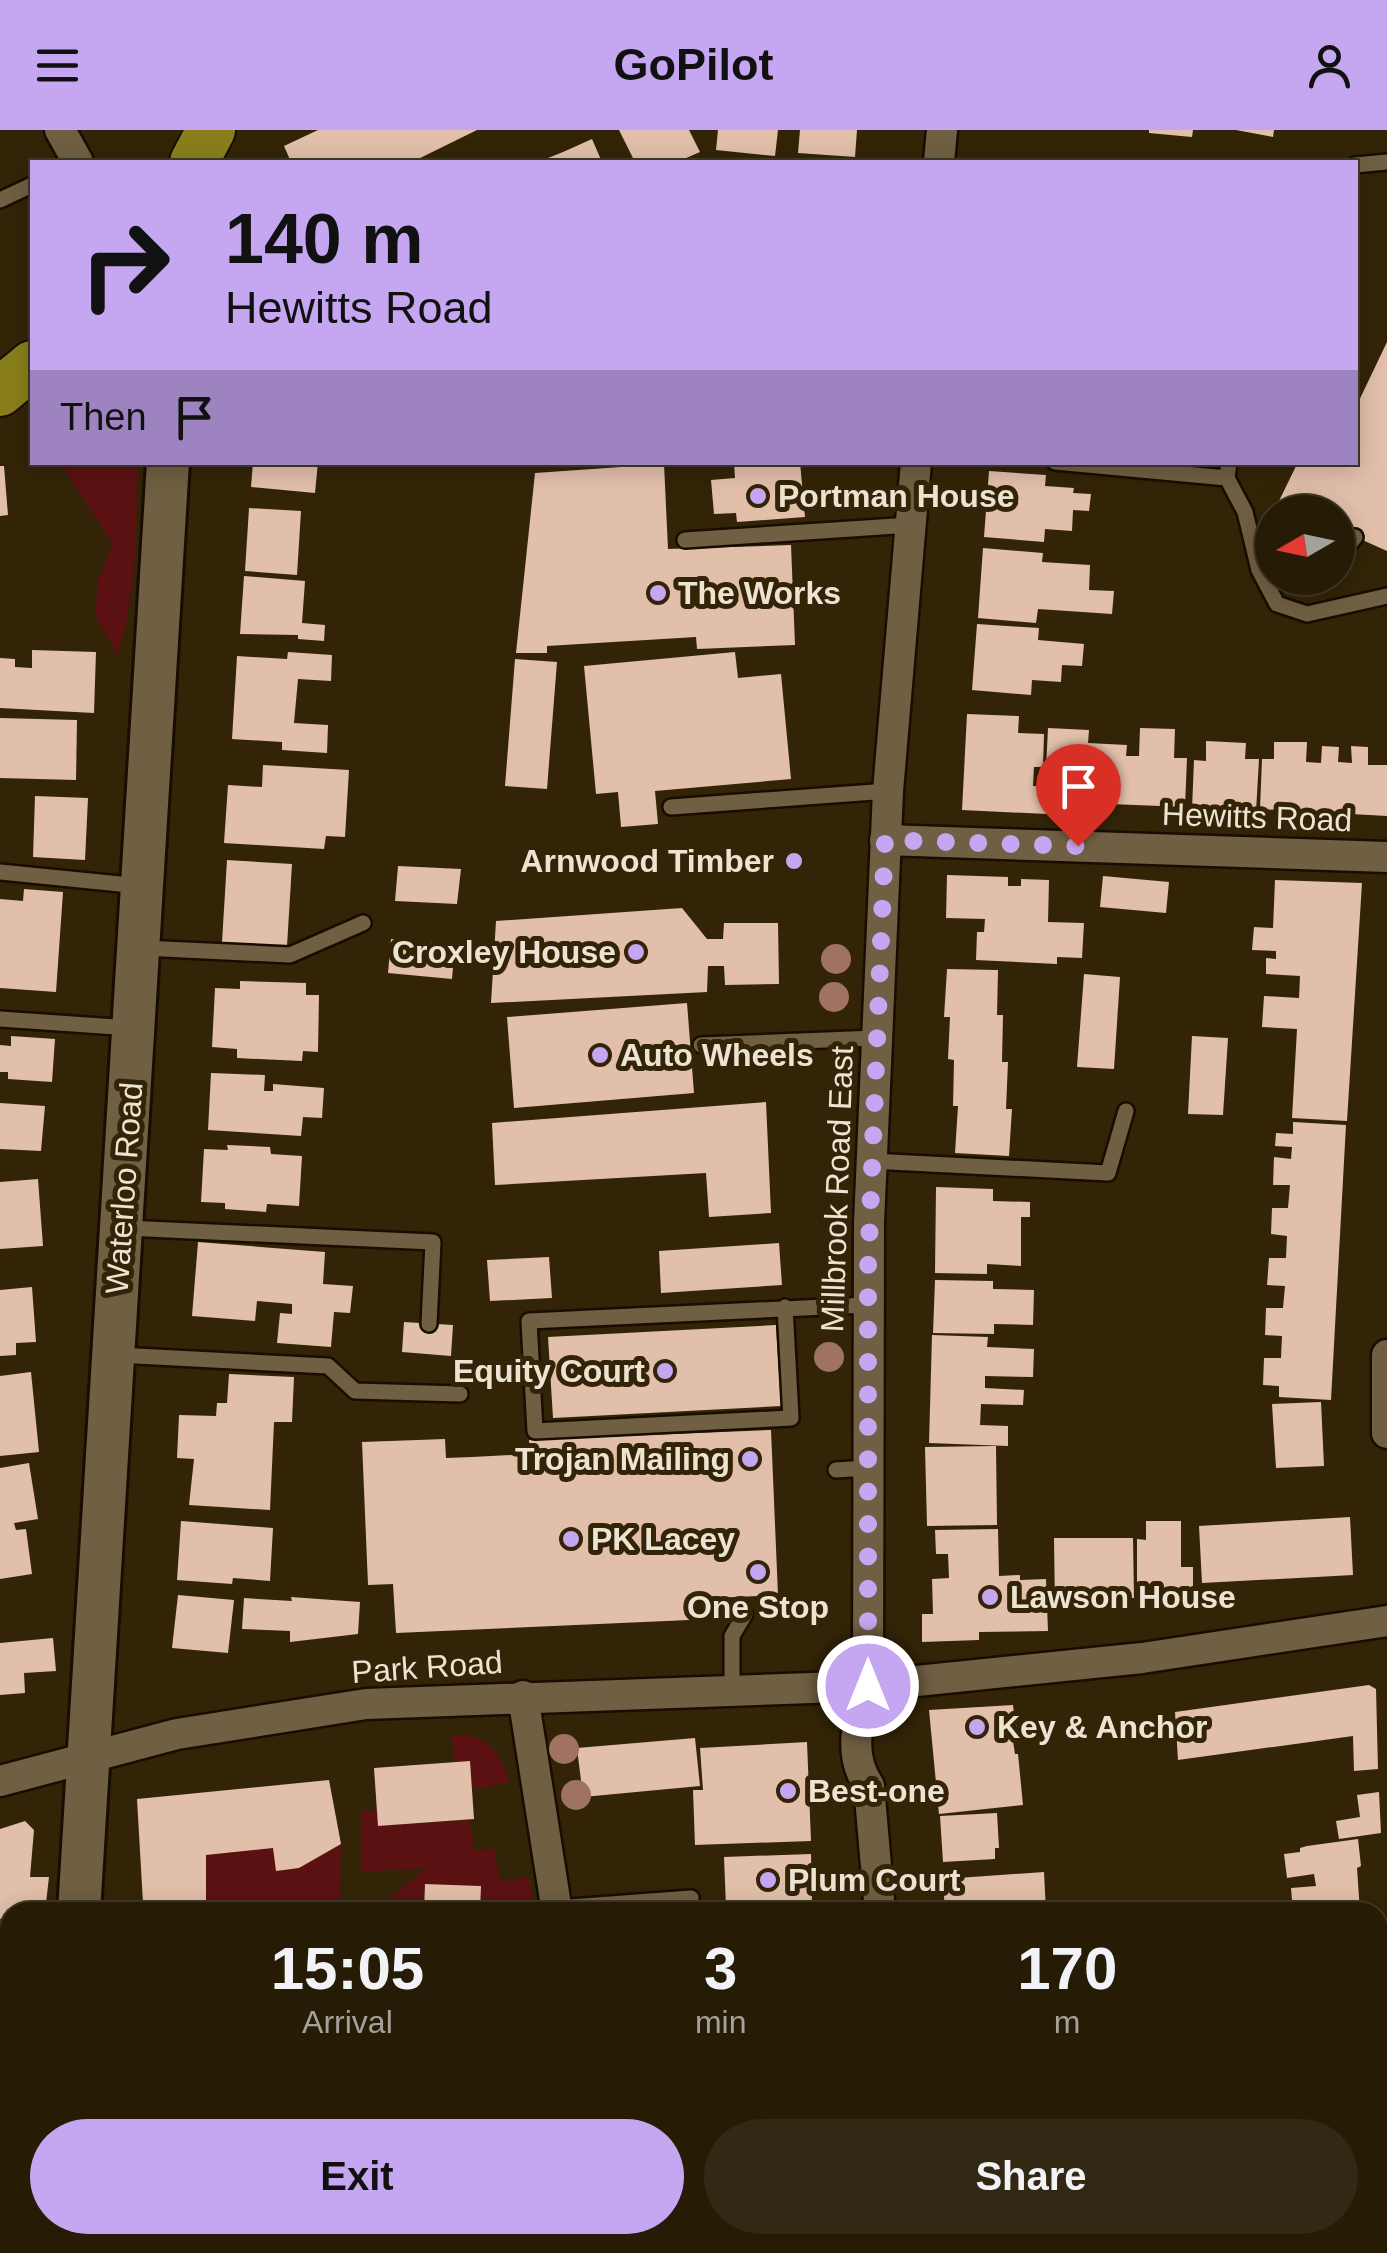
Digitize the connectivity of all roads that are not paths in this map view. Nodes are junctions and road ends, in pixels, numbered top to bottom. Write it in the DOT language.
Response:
graph roads {
  1 [pos="60,130"];
  2 [pos="212,130"];
  3 [pos="942,130"];
  4 [pos="75,160"];
  5 [pos="195,160"];
  6 [pos="938,160"];
  7 [pos="1387,162"];
  8 [pos="1358,164"];
  9 [pos="30,186"];
  10 [pos="0,200"];
  11 [pos="30,367"];
  12 [pos="0,392"];
  13 [pos="168,465"];
  14 [pos="916,465"];
  15 [pos="1120,465"];
  16 [pos="1228,470"];
  17 [pos="911,525"];
  18 [pos="685,540"];
  19 [pos="1255,542"];
  20 [pos="1274,595"];
  21 [pos="1387,596"];
  22 [pos="888,791"];
  23 [pos="671,807"];
  24 [pos="885,840"];
  25 [pos="1387,857"];
  26 [pos="0,872"];
  27 [pos="143,886"];
  28 [pos="362,923"];
  29 [pos="139,948"];
  30 [pos="0,1019"];
  31 [pos="134,1028"];
  32 [pos="876,1038"];
  33 [pos="701,1044"];
  34 [pos="1126,1110"];
  35 [pos="872,1161"];
  36 [pos="121,1228"];
  37 [pos="867,1306"];
  38 [pos="785,1307"];
  39 [pos="428,1324"];
  40 [pos="112,1354"];
  41 [pos="1387,1355"];
  42 [pos="460,1394"];
  43 [pos="1387,1433"];
  44 [pos="868,1468"];
  45 [pos="836,1470"];
  46 [pos="745,1614"];
  47 [pos="1387,1621"];
  48 [pos="868,1686"];
  49 [pos="732,1690"];
  50 [pos="522,1696"];
  51 [pos="86,1756"];
  52 [pos="0,1781"];
  53 [pos="691,1898"];
  54 [pos="79,1902"];
  55 [pos="556,1902"];
  56 [pos="646,1902"];
  57 [pos="879,1902"];
  1 -- 4 [label="street"];
  2 -- 5 [label="main road"];
  3 -- 6 [label="street"];
  7 -- 8 [label="lane"];
  9 -- 10 [label="lane"];
  11 -- 12 [label="main road"];
  13 -- 27 [label="street, Waterloo Road"];
  14 -- 17 [label="street, Millbrook Road East"];
  15 -- 16 [label="lane"];
  16 -- 19 [label="lane"];
  17 -- 18 [label="lane"];
  17 -- 22 [label="street, Millbrook Road East"];
  20 -- 21 [label="lane"];
  22 -- 23 [label="lane"];
  22 -- 24 [label="street, Millbrook Road East"];
  24 -- 25 [label="street, Hewitts Road"];
  24 -- 32 [label="street, Millbrook Road East"];
  26 -- 27 [label="lane"];
  27 -- 29 [label="street, Waterloo Road"];
  28 -- 29 [label="lane"];
  29 -- 31 [label="street, Waterloo Road"];
  30 -- 31 [label="lane"];
  31 -- 36 [label="street, Waterloo Road"];
  32 -- 33 [label="lane"];
  32 -- 35 [label="street, Millbrook Road East"];
  34 -- 35 [label="lane"];
  35 -- 37 [label="street, Millbrook Road East"];
  36 -- 39 [label="lane"];
  36 -- 40 [label="street, Waterloo Road"];
  37 -- 38 [label="lane"];
  37 -- 44 [label="street, Millbrook Road East"];
  38 -- 38 [label="lane"];
  40 -- 42 [label="lane"];
  40 -- 51 [label="street, Waterloo Road"];
  41 -- 43 [label="street"];
  44 -- 45 [label="lane"];
  44 -- 48 [label="street, Millbrook Road East"];
  46 -- 49 [label="lane"];
  47 -- 48 [label="street, Park Road"];
  48 -- 49 [label="street, Park Road"];
  48 -- 57 [label="street, Millbrook Road East"];
  49 -- 50 [label="street, Park Road"];
  50 -- 51 [label="street, Park Road"];
  50 -- 55 [label="street"];
  51 -- 52 [label="street, Park Road"];
  51 -- 54 [label="street, Waterloo Road"];
  53 -- 56 [label="lane"];
}
